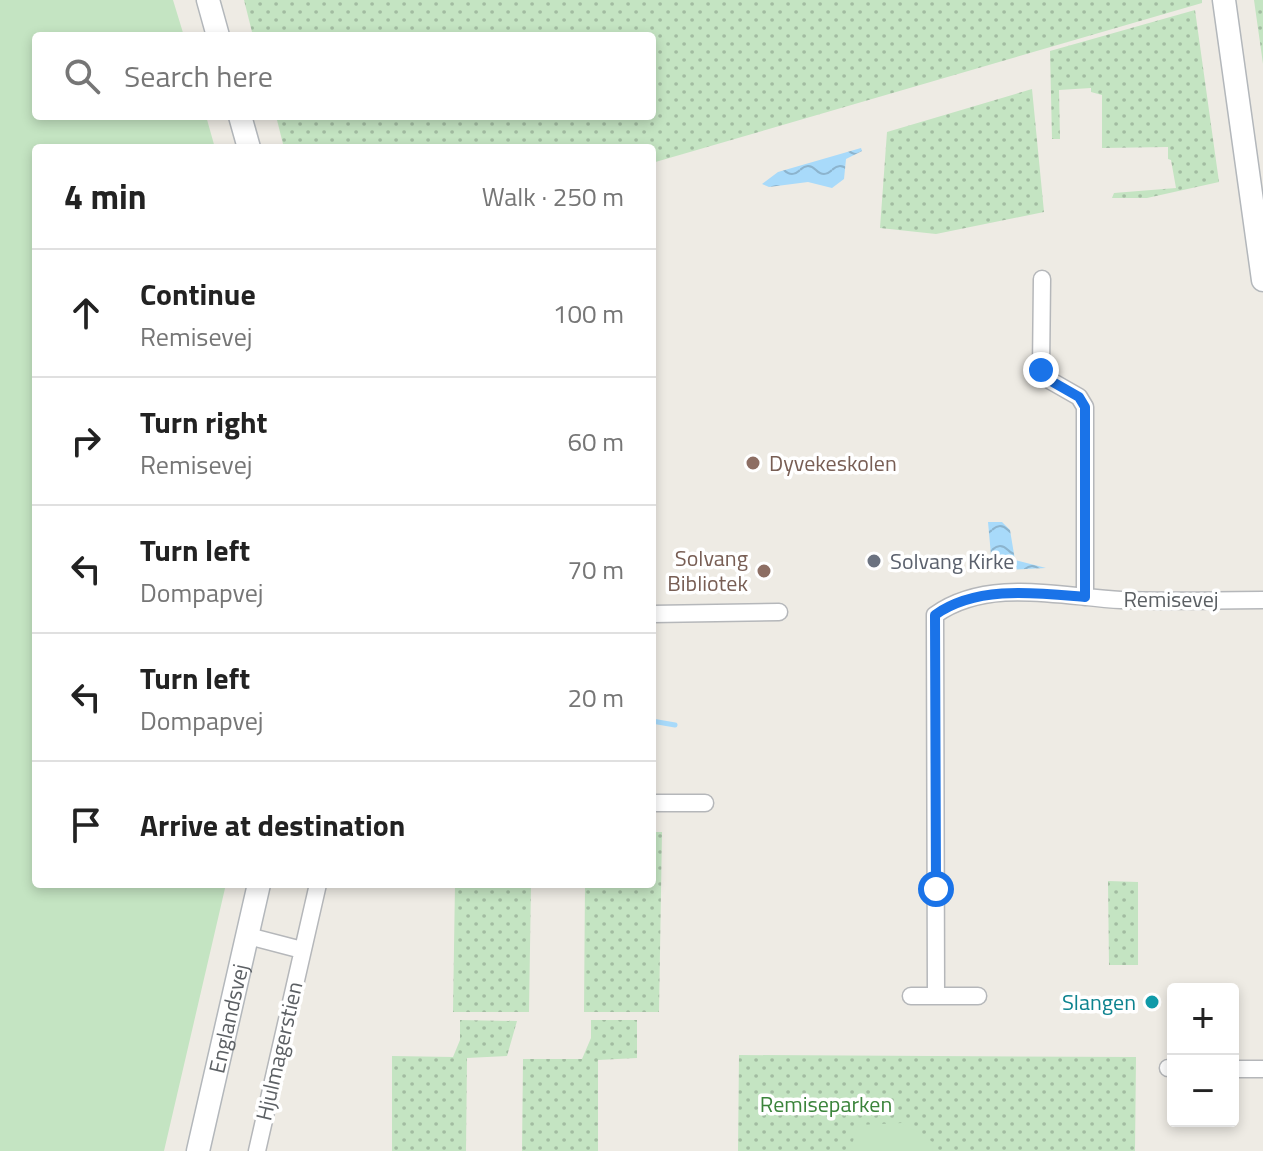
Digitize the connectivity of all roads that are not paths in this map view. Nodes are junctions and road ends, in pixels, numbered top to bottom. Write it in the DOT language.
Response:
graph roads {
  1 [pos="208,0"];
  2 [pos="1224,0"];
  3 [pos="217,32"];
  4 [pos="241,120"];
  5 [pos="248,144"];
  6 [pos="1042,279"];
  7 [pos="1263,280"];
  8 [pos="1085,597"];
  9 [pos="1263,600"];
  10 [pos="779,612"];
  11 [pos="656,614"];
  12 [pos="656,803"];
  13 [pos="705,803"];
  14 [pos="258,888"];
  15 [pos="317,888"];
  16 [pos="248,936"];
  17 [pos="302,950"];
  18 [pos="911,996"];
  19 [pos="936,996"];
  20 [pos="978,996"];
  21 [pos="1239,1069"];
  22 [pos="1263,1069"];
  23 [pos="198,1151"];
  24 [pos="257,1151"];
  1 -- 3 [label="street"];
  2 -- 7 [label="street"];
  4 -- 5 [label="street"];
  6 -- 8 [label="street"];
  8 -- 9 [label="street, Remisevej"];
  8 -- 19 [label="street, Remisevej"];
  10 -- 11 [label="street"];
  12 -- 13 [label="street"];
  14 -- 16 [label="street, Englandsvej"];
  15 -- 17 [label="street, Hjulmagerstien"];
  16 -- 17 [label="street, Hjulmagerstien"];
  16 -- 23 [label="street, Englandsvej"];
  17 -- 24 [label="street, Hjulmagerstien"];
  18 -- 19 [label="street"];
  19 -- 20 [label="street"];
  21 -- 22 [label="street"];
}
